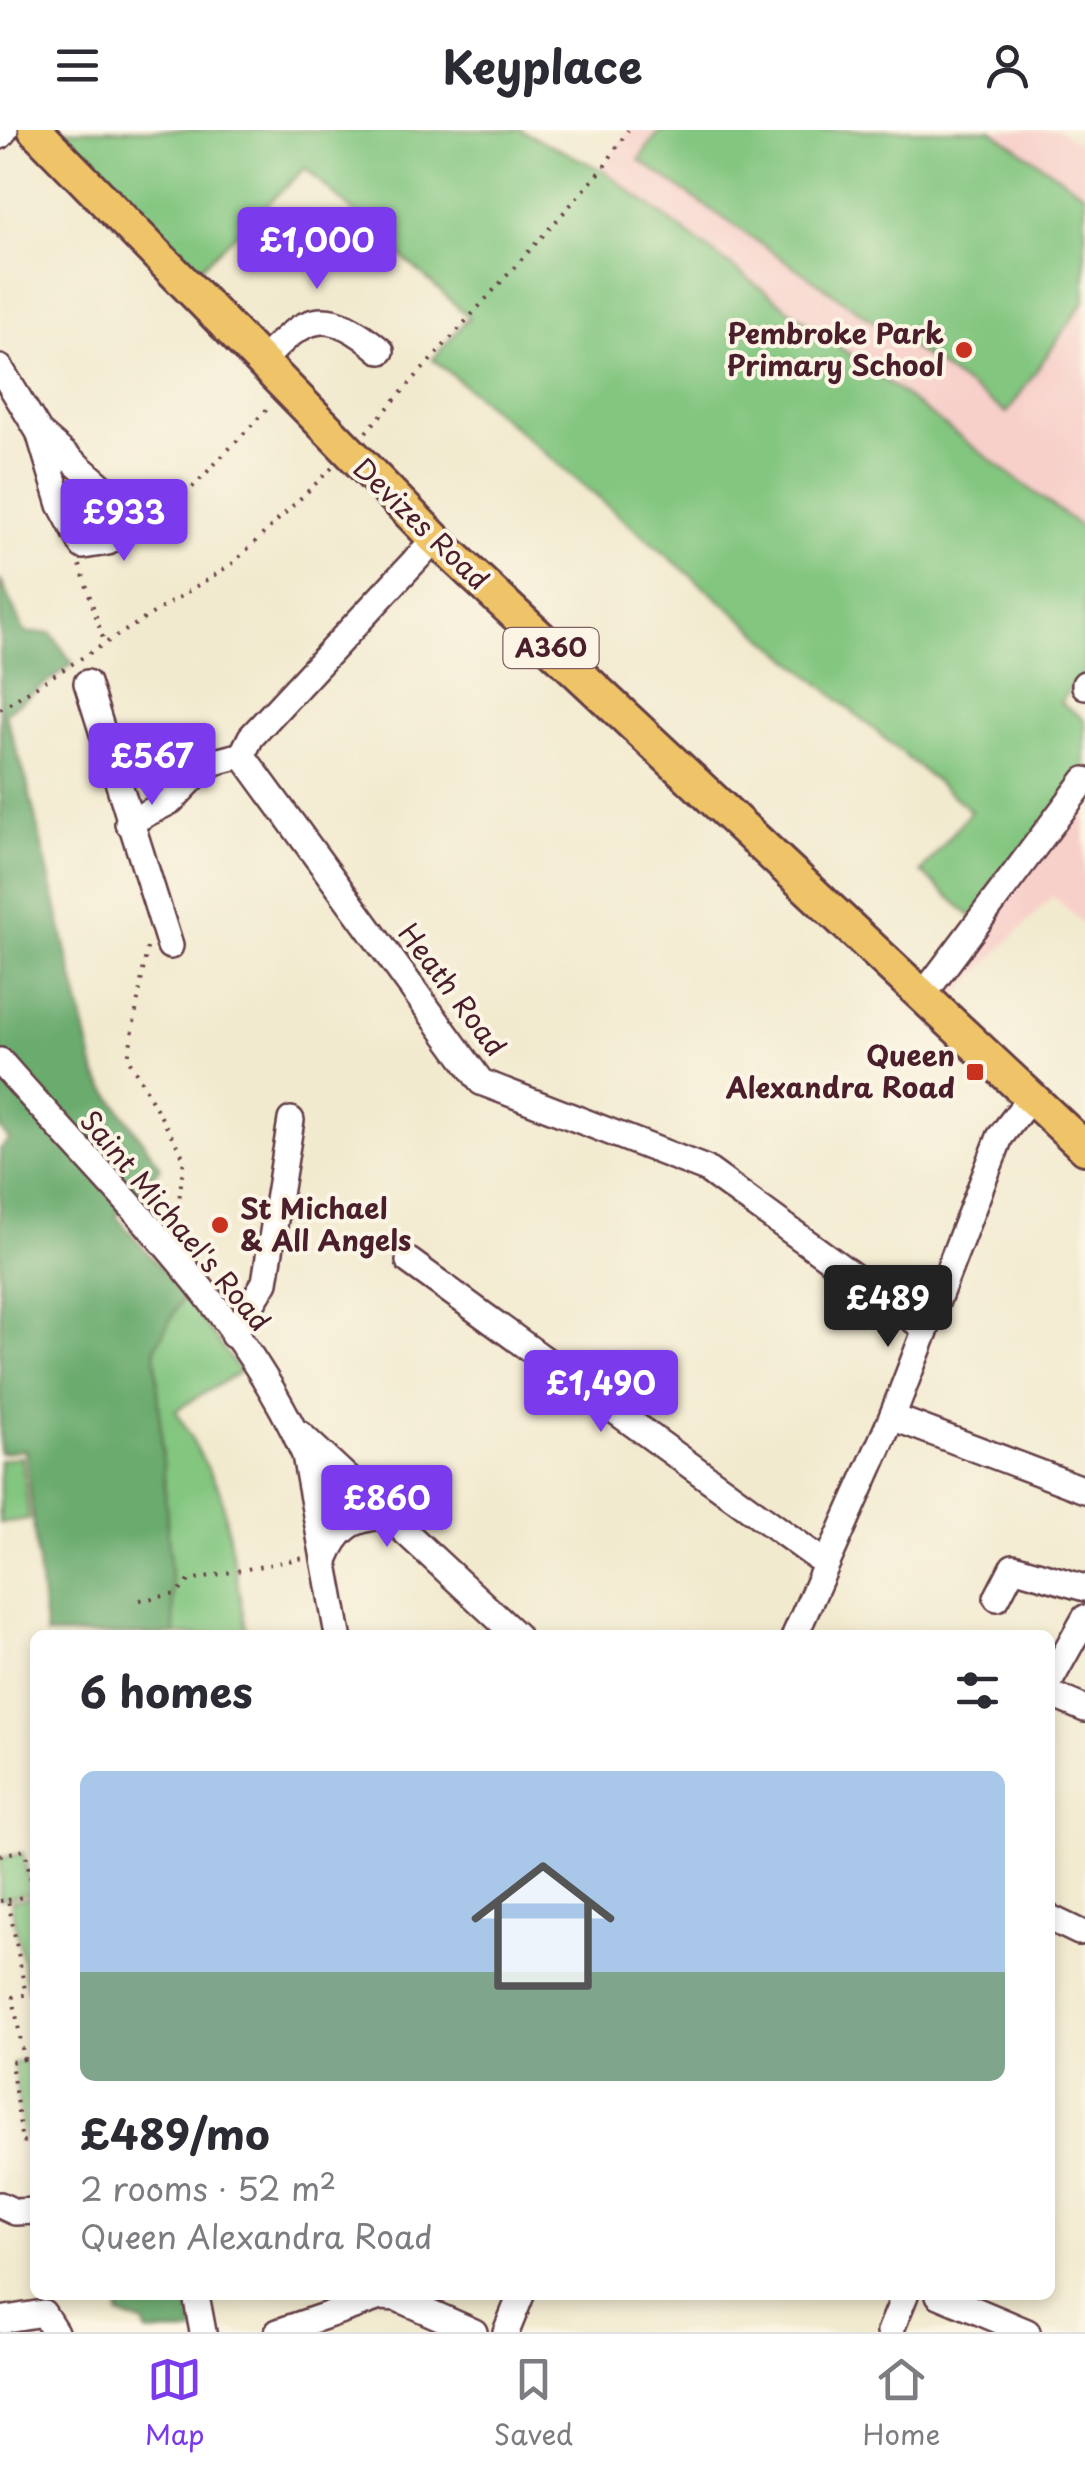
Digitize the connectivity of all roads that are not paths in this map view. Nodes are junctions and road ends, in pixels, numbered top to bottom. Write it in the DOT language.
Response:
graph roads {
  1 [pos="5,130"];
  2 [pos="35,130"];
  3 [pos="0,136"];
  4 [pos="381,351"];
  5 [pos="262,362"];
  6 [pos="0,368"];
  7 [pos="40,432"];
  8 [pos="435,539"];
  9 [pos="86,683"];
  10 [pos="242,755"];
  11 [pos="1082,789"];
  12 [pos="128,822"];
  13 [pos="170,946"];
  14 [pos="921,998"];
  15 [pos="0,1061"];
  16 [pos="1030,1098"];
  17 [pos="291,1120"];
  18 [pos="1085,1148"];
  19 [pos="408,1260"];
  20 [pos="926,1329"];
  21 [pos="234,1335"];
  22 [pos="892,1417"];
  23 [pos="293,1427"];
  24 [pos="1085,1490"];
  25 [pos="390,1516"];
  26 [pos="324,1558"];
  27 [pos="826,1564"];
  28 [pos="1085,1588"];
  29 [pos="997,1598"];
  30 [pos="1085,1618"];
  31 [pos="337,1630"];
  32 [pos="511,1630"];
  33 [pos="797,1630"];
  34 [pos="1055,1673"];
  35 [pos="1055,1696"];
  36 [pos="1085,1709"];
  37 [pos="1055,1920"];
  38 [pos="1079,1932"];
  39 [pos="0,2205"];
  40 [pos="30,2211"];
  41 [pos="197,2300"];
  42 [pos="350,2300"];
  43 [pos="402,2300"];
  44 [pos="519,2300"];
  45 [pos="903,2300"];
  46 [pos="951,2300"];
  47 [pos="0,2320"];
  48 [pos="283,2331"];
  49 [pos="55,2332"];
  50 [pos="203,2332"];
  51 [pos="474,2332"];
  52 [pos="506,2332"];
  53 [pos="890,2332"];
  54 [pos="1028,2332"];
  1 -- 3 [label="street"];
  2 -- 5 [label="main road, Devizes Road / A360"];
  4 -- 5 [label="street"];
  5 -- 8 [label="main road, Devizes Road / A360"];
  6 -- 7 [label="street"];
  7 -- 7 [label="street"];
  8 -- 10 [label="street"];
  8 -- 14 [label="main road, Devizes Road / A360"];
  9 -- 12 [label="street"];
  10 -- 12 [label="street"];
  10 -- 20 [label="street, Heath Road"];
  11 -- 14 [label="street"];
  12 -- 13 [label="street"];
  14 -- 16 [label="main road, Devizes Road / A360"];
  15 -- 21 [label="street, Saint Michael's Road"];
  16 -- 18 [label="main road, Devizes Road / A360"];
  16 -- 20 [label="street"];
  17 -- 21 [label="street"];
  19 -- 27 [label="street"];
  20 -- 22 [label="street"];
  21 -- 23 [label="street, Saint Michael's Road"];
  22 -- 24 [label="street"];
  22 -- 27 [label="street"];
  23 -- 25 [label="street"];
  23 -- 26 [label="street"];
  25 -- 26 [label="street"];
  25 -- 32 [label="street"];
  26 -- 31 [label="street"];
  27 -- 33 [label="street"];
  28 -- 29 [label="street"];
  30 -- 34 [label="street"];
  35 -- 36 [label="street"];
  37 -- 38 [label="street"];
  39 -- 40 [label="street"];
  41 -- 50 [label="street"];
  42 -- 48 [label="street"];
  43 -- 51 [label="street"];
  44 -- 52 [label="street"];
  45 -- 53 [label="street"];
  46 -- 54 [label="street"];
  47 -- 49 [label="street"];
}
